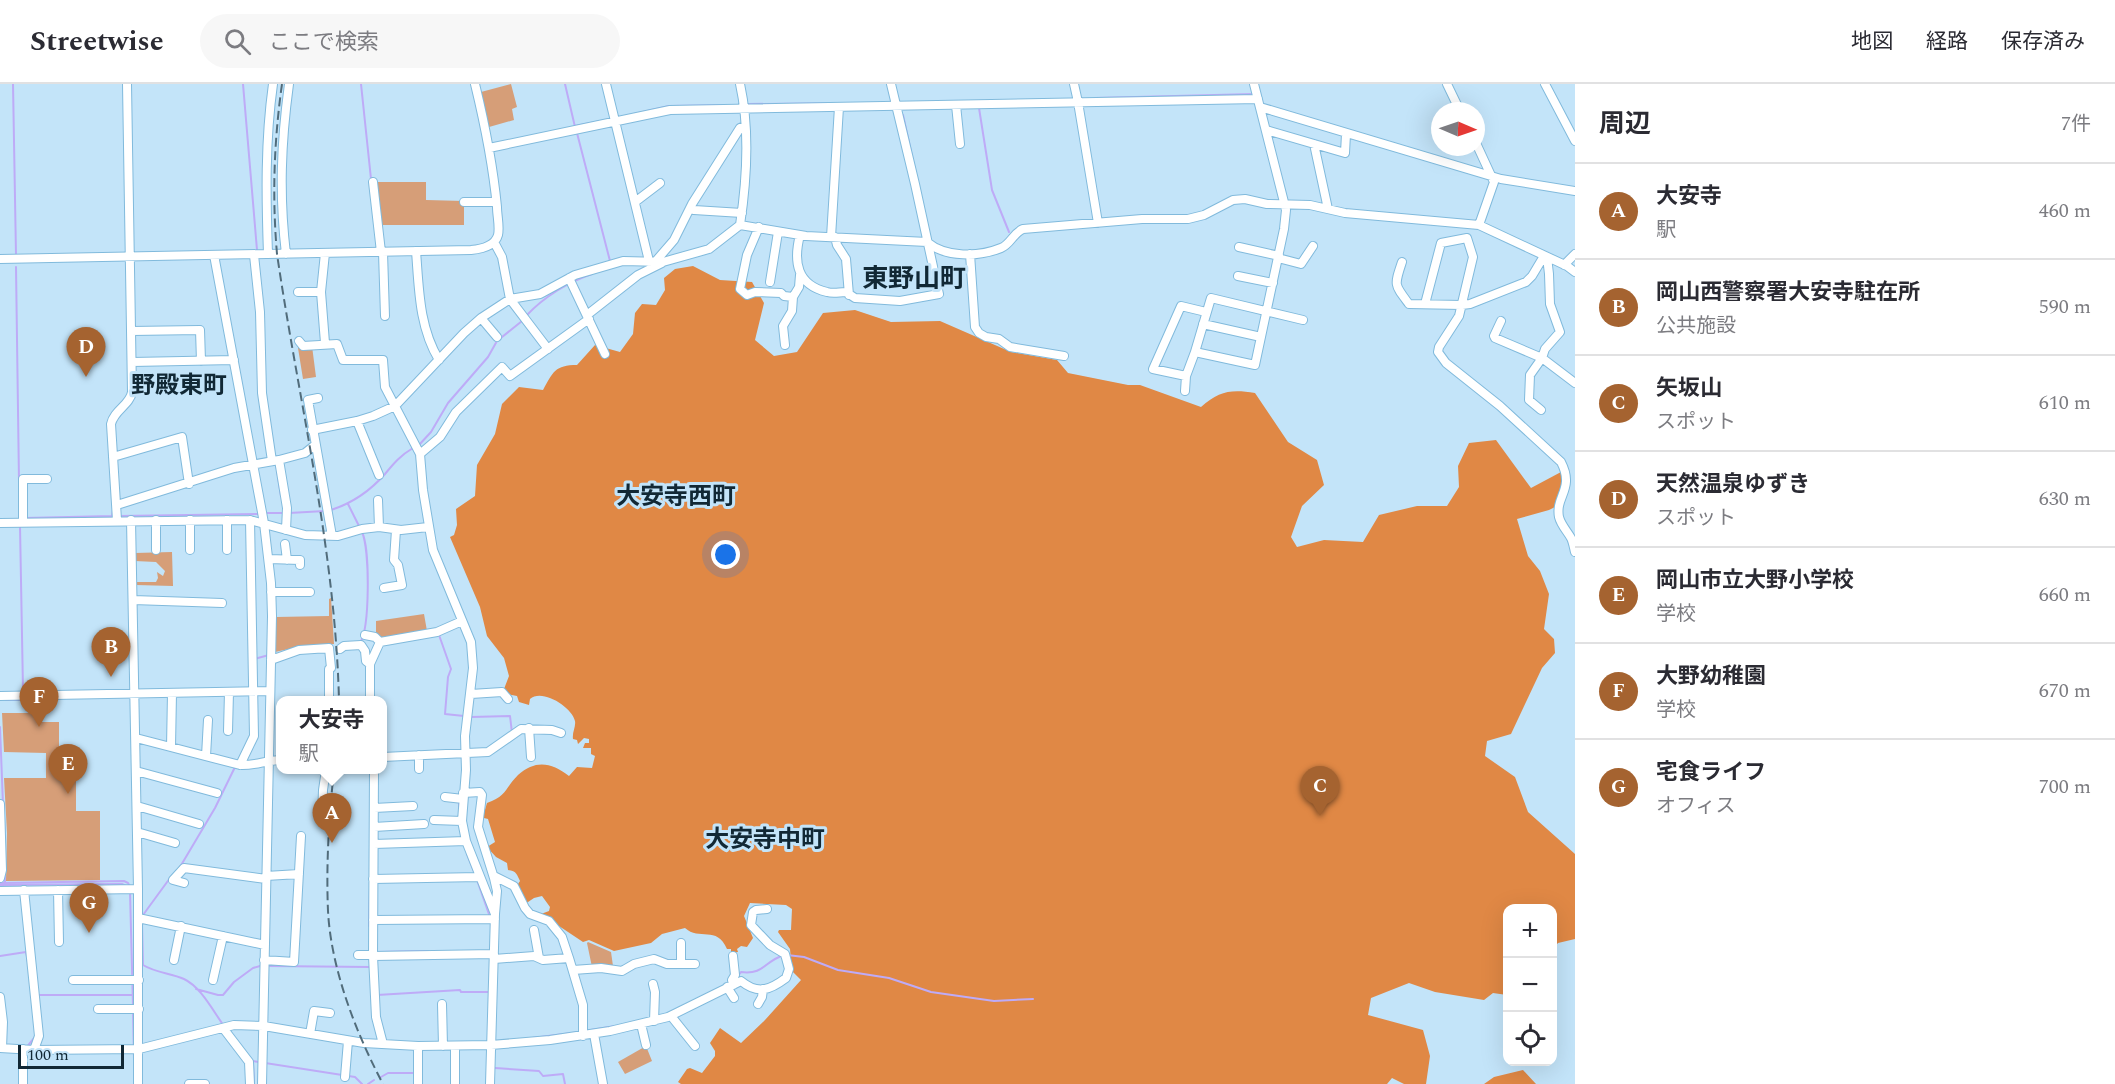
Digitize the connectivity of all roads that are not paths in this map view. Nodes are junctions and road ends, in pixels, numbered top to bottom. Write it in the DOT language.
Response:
graph roads {
  1 [pos="128,84"];
  2 [pos="273,84"];
  3 [pos="289,84"];
  4 [pos="475,84"];
  5 [pos="606,84"];
  6 [pos="740,84"];
  7 [pos="891,84"];
  8 [pos="1074,84"];
  9 [pos="1448,84"];
  10 [pos="1545,84"];
  11 [pos="1257,96"];
  12 [pos="1078,100"];
  13 [pos="1456,102"];
  14 [pos="956,105"];
  15 [pos="897,106"];
  16 [pos="839,107"];
  17 [pos="745,108"];
  18 [pos="615,122"];
  19 [pos="743,127"];
  20 [pos="1266,130"];
  21 [pos="1346,135"];
  22 [pos="1575,141"];
  23 [pos="960,144"];
  24 [pos="1314,144"];
  25 [pos="489,148"];
  26 [pos="1482,156"];
  27 [pos="1491,174"];
  28 [pos="373,182"];
  29 [pos="660,183"];
  30 [pos="1575,191"];
  31 [pos="464,202"];
  32 [pos="496,202"];
  33 [pos="635,202"];
  34 [pos="1285,205"];
  35 [pos="1328,209"];
  36 [pos="694,210"];
  37 [pos="742,213"];
  38 [pos="1098,223"];
  39 [pos="740,225"];
  40 [pos="1479,225"];
  41 [pos="759,227"];
  42 [pos="778,232"];
  43 [pos="800,235"];
  44 [pos="833,237"];
  45 [pos="494,242"];
  46 [pos="927,242"];
  47 [pos="1313,246"];
  48 [pos="1239,247"];
  49 [pos="416,251"];
  50 [pos="382,252"];
  51 [pos="325,253"];
  52 [pos="268,254"];
  53 [pos="286,254"];
  54 [pos="970,254"];
  55 [pos="1575,254"];
  56 [pos="214,255"];
  57 [pos="254,255"];
  58 [pos="130,257"];
  59 [pos="1279,257"];
  60 [pos="1545,257"];
  61 [pos="0,259"];
  62 [pos="656,262"];
  63 [pos="1402,262"];
  64 [pos="1564,265"];
  65 [pos="1575,272"];
  66 [pos="800,275"];
  67 [pos="1238,276"];
  68 [pos="570,281"];
  69 [pos="770,282"];
  70 [pos="1273,283"];
  71 [pos="298,292"];
  72 [pos="321,292"];
  73 [pos="849,295"];
  74 [pos="793,297"];
  75 [pos="510,299"];
  76 [pos="1425,304"];
  77 [pos="1462,305"];
  78 [pos="1267,311"];
  79 [pos="1206,312"];
  80 [pos="385,316"];
  81 [pos="588,317"];
  82 [pos="481,318"];
  83 [pos="1303,320"];
  84 [pos="1501,321"];
  85 [pos="1203,324"];
  86 [pos="131,331"];
  87 [pos="497,338"];
  88 [pos="1261,338"];
  89 [pos="299,341"];
  90 [pos="325,343"];
  91 [pos="785,345"];
  92 [pos="548,349"];
  93 [pos="1195,352"];
  94 [pos="605,354"];
  95 [pos="1064,356"];
  96 [pos="1542,358"];
  97 [pos="234,360"];
  98 [pos="439,360"];
  99 [pos="201,361"];
  100 [pos="132,362"];
  101 [pos="1186,376"];
  102 [pos="1575,383"];
  103 [pos="1185,392"];
  104 [pos="318,398"];
  105 [pos="395,405"];
  106 [pos="1541,410"];
  107 [pos="357,421"];
  108 [pos="312,430"];
  109 [pos="315,445"];
  110 [pos="420,454"];
  111 [pos="114,457"];
  112 [pos="275,461"];
  113 [pos="253,464"];
  114 [pos="379,475"];
  115 [pos="47,479"];
  116 [pos="189,484"];
  117 [pos="1567,487"];
  118 [pos="1575,493"];
  119 [pos="378,500"];
  120 [pos="117,505"];
  121 [pos="23,520"];
  122 [pos="117,520"];
  123 [pos="131,520"];
  124 [pos="156,520"];
  125 [pos="190,520"];
  126 [pos="227,520"];
  127 [pos="250,520"];
  128 [pos="0,523"];
  129 [pos="264,523"];
  130 [pos="378,527"];
  131 [pos="428,527"];
  132 [pos="286,530"];
  133 [pos="396,530"];
  134 [pos="332,536"];
  135 [pos="285,544"];
  136 [pos="156,550"];
  137 [pos="190,550"];
  138 [pos="227,550"];
  139 [pos="1575,552"];
  140 [pos="269,559"];
  141 [pos="287,560"];
  142 [pos="300,565"];
  143 [pos="384,588"];
  144 [pos="272,592"];
  145 [pos="310,592"];
  146 [pos="133,600"];
  147 [pos="222,603"];
  148 [pos="462,621"];
  149 [pos="365,635"];
  150 [pos="380,642"];
  151 [pos="340,649"];
  152 [pos="272,656"];
  153 [pos="370,664"];
  154 [pos="270,691"];
  155 [pos="229,692"];
  156 [pos="253,692"];
  157 [pos="134,693"];
  158 [pos="172,693"];
  159 [pos="471,694"];
  160 [pos="0,696"];
  161 [pos="329,696"];
  162 [pos="370,696"];
  163 [pos="508,699"];
  164 [pos="208,720"];
  165 [pos="529,729"];
  166 [pos="228,731"];
  167 [pos="561,733"];
  168 [pos="136,738"];
  169 [pos="171,747"];
  170 [pos="466,752"];
  171 [pos="419,754"];
  172 [pos="206,756"];
  173 [pos="387,757"];
  174 [pos="531,757"];
  175 [pos="269,760"];
  176 [pos="276,760"];
  177 [pos="239,763"];
  178 [pos="419,769"];
  179 [pos="136,771"];
  180 [pos="325,774"];
  181 [pos="374,774"];
  182 [pos="217,793"];
  183 [pos="445,797"];
  184 [pos="461,797"];
  185 [pos="0,804"];
  186 [pos="136,806"];
  187 [pos="413,806"];
  188 [pos="374,808"];
  189 [pos="322,817"];
  190 [pos="434,820"];
  191 [pos="460,821"];
  192 [pos="199,824"];
  193 [pos="423,825"];
  194 [pos="1,826"];
  195 [pos="374,827"];
  196 [pos="137,832"];
  197 [pos="301,836"];
  198 [pos="464,841"];
  199 [pos="175,843"];
  200 [pos="374,844"];
  201 [pos="299,874"];
  202 [pos="494,876"];
  203 [pos="477,877"];
  204 [pos="0,878"];
  205 [pos="266,878"];
  206 [pos="373,879"];
  207 [pos="184,883"];
  208 [pos="132,889"];
  209 [pos="58,890"];
  210 [pos="0,891"];
  211 [pos="24,891"];
  212 [pos="767,909"];
  213 [pos="138,918"];
  214 [pos="493,918"];
  215 [pos="373,920"];
  216 [pos="181,926"];
  217 [pos="534,930"];
  218 [pos="223,936"];
  219 [pos="59,942"];
  220 [pos="681,943"];
  221 [pos="265,945"];
  222 [pos="372,954"];
  223 [pos="358,955"];
  224 [pos="492,955"];
  225 [pos="733,956"];
  226 [pos="539,958"];
  227 [pos="569,958"];
  228 [pos="174,960"];
  229 [pos="264,960"];
  230 [pos="681,963"];
  231 [pos="695,964"];
  232 [pos="573,970"];
  233 [pos="73,980"];
  234 [pos="135,980"];
  235 [pos="213,980"];
  236 [pos="652,984"];
  237 [pos="731,984"];
  238 [pos="763,990"];
  239 [pos="0,997"];
  240 [pos="734,998"];
  241 [pos="442,1004"];
  242 [pos="758,1004"];
  243 [pos="98,1009"];
  244 [pos="135,1009"];
  245 [pos="330,1013"];
  246 [pos="671,1016"];
  247 [pos="654,1019"];
  248 [pos="641,1024"];
  249 [pos="264,1026"];
  250 [pos="225,1027"];
  251 [pos="311,1032"];
  252 [pos="583,1033"];
  253 [pos="594,1034"];
  254 [pos="348,1041"];
  255 [pos="382,1042"];
  256 [pos="491,1043"];
  257 [pos="443,1045"];
  258 [pos="646,1045"];
  259 [pos="455,1046"];
  260 [pos="695,1046"];
  261 [pos="418,1047"];
  262 [pos="1,1048"];
  263 [pos="135,1049"];
  264 [pos="27,1050"];
  265 [pos="344,1076"];
  266 [pos="23,1084"];
  267 [pos="138,1084"];
  268 [pos="189,1084"];
  269 [pos="205,1084"];
  270 [pos="250,1084"];
  271 [pos="262,1084"];
  272 [pos="418,1084"];
  273 [pos="455,1084"];
  274 [pos="490,1084"];
  275 [pos="603,1084"];
  1 -- 58 [label="street"];
  2 -- 52 [label="street"];
  3 -- 53 [label="street"];
  4 -- 25 [label="street"];
  5 -- 18 [label="street"];
  6 -- 17 [label="street"];
  7 -- 15 [label="street"];
  8 -- 12 [label="street"];
  9 -- 13 [label="street"];
  10 -- 22 [label="street"];
  11 -- 12 [label="street"];
  11 -- 20 [label="street"];
  11 -- 21 [label="street"];
  12 -- 14 [label="street"];
  12 -- 38 [label="street"];
  14 -- 15 [label="street"];
  14 -- 23 [label="street"];
  15 -- 16 [label="street"];
  15 -- 46 [label="street"];
  16 -- 17 [label="street"];
  16 -- 44 [label="street"];
  17 -- 18 [label="street"];
  17 -- 19 [label="street"];
  18 -- 25 [label="street"];
  18 -- 33 [label="street"];
  19 -- 37 [label="street"];
  19 -- 62 [label="street"];
  20 -- 24 [label="street"];
  20 -- 34 [label="street"];
  21 -- 24 [label="street"];
  21 -- 27 [label="street"];
  24 -- 35 [label="street"];
  25 -- 32 [label="street"];
  26 -- 27 [label="street"];
  27 -- 30 [label="street"];
  27 -- 40 [label="street"];
  28 -- 50 [label="street"];
  29 -- 33 [label="street"];
  31 -- 32 [label="street"];
  32 -- 45 [label="street"];
  33 -- 62 [label="street"];
  34 -- 35 [label="street"];
  34 -- 38 [label="street"];
  34 -- 59 [label="street"];
  35 -- 40 [label="street"];
  36 -- 37 [label="street"];
  37 -- 39 [label="street"];
  38 -- 54 [label="street"];
  39 -- 41 [label="street"];
  39 -- 62 [label="street"];
  40 -- 60 [label="street"];
  41 -- 42 [label="street"];
  41 -- 74 [label="street"];
  42 -- 43 [label="street"];
  42 -- 69 [label="street"];
  43 -- 44 [label="street"];
  43 -- 66 [label="street"];
  44 -- 46 [label="street"];
  44 -- 73 [label="street"];
  45 -- 49 [label="street"];
  45 -- 75 [label="street"];
  46 -- 54 [label="street"];
  46 -- 73 [label="street"];
  47 -- 59 [label="street"];
  48 -- 59 [label="street"];
  49 -- 50 [label="street"];
  49 -- 98 [label="street"];
  50 -- 51 [label="street"];
  50 -- 80 [label="street"];
  51 -- 53 [label="street"];
  51 -- 72 [label="street"];
  52 -- 53 [label="street"];
  52 -- 57 [label="street"];
  54 -- 95 [label="street"];
  55 -- 64 [label="street"];
  56 -- 57 [label="street"];
  56 -- 58 [label="street"];
  56 -- 97 [label="street"];
  57 -- 112 [label="street"];
  58 -- 61 [label="street"];
  58 -- 86 [label="street"];
  59 -- 70 [label="street"];
  60 -- 64 [label="street"];
  60 -- 77 [label="street"];
  60 -- 96 [label="street"];
  62 -- 68 [label="street"];
  62 -- 81 [label="street"];
  63 -- 76 [label="street"];
  64 -- 65 [label="street"];
  66 -- 73 [label="street"];
  66 -- 74 [label="street"];
  67 -- 70 [label="street"];
  68 -- 75 [label="street"];
  68 -- 81 [label="street"];
  70 -- 78 [label="street"];
  71 -- 72 [label="street"];
  72 -- 90 [label="street"];
  74 -- 91 [label="street"];
  75 -- 82 [label="street"];
  75 -- 92 [label="street"];
  76 -- 77 [label="street"];
  76 -- 77 [label="street"];
  77 -- 117 [label="street"];
  78 -- 79 [label="street"];
  78 -- 83 [label="street"];
  78 -- 88 [label="street"];
  79 -- 85 [label="street"];
  79 -- 101 [label="street"];
  81 -- 92 [label="street"];
  81 -- 94 [label="street"];
  82 -- 87 [label="street"];
  82 -- 98 [label="street"];
  84 -- 96 [label="street"];
  85 -- 88 [label="street"];
  85 -- 93 [label="street"];
  86 -- 99 [label="street"];
  86 -- 100 [label="street"];
  88 -- 93 [label="street"];
  89 -- 90 [label="street"];
  90 -- 105 [label="street"];
  92 -- 110 [label="street"];
  93 -- 101 [label="street"];
  96 -- 102 [label="street"];
  96 -- 106 [label="street"];
  97 -- 99 [label="street"];
  97 -- 113 [label="street"];
  98 -- 105 [label="street"];
  99 -- 100 [label="street"];
  100 -- 111 [label="street"];
  101 -- 103 [label="street"];
  104 -- 108 [label="street"];
  105 -- 107 [label="street"];
  105 -- 110 [label="street"];
  107 -- 108 [label="street"];
  107 -- 114 [label="street"];
  108 -- 109 [label="street"];
  109 -- 112 [label="street"];
  109 -- 134 [label="street"];
  110 -- 131 [label="street"];
  111 -- 116 [label="street"];
  111 -- 120 [label="street"];
  112 -- 113 [label="street"];
  112 -- 132 [label="street"];
  113 -- 116 [label="street"];
  113 -- 129 [label="street"];
  115 -- 121 [label="street"];
  116 -- 120 [label="street"];
  117 -- 118 [label="street"];
  117 -- 139 [label="street"];
  119 -- 130 [label="street"];
  120 -- 122 [label="street"];
  121 -- 122 [label="street"];
  121 -- 128 [label="street"];
  122 -- 123 [label="street"];
  123 -- 124 [label="street"];
  123 -- 146 [label="street"];
  124 -- 125 [label="street"];
  124 -- 136 [label="street"];
  125 -- 126 [label="street"];
  125 -- 137 [label="street"];
  126 -- 127 [label="street"];
  126 -- 138 [label="street"];
  127 -- 129 [label="street"];
  127 -- 156 [label="street"];
  129 -- 132 [label="street"];
  129 -- 140 [label="street"];
  130 -- 133 [label="street"];
  130 -- 134 [label="street"];
  131 -- 133 [label="street"];
  131 -- 148 [label="street"];
  132 -- 134 [label="street"];
  133 -- 143 [label="street"];
  135 -- 141 [label="street"];
  140 -- 141 [label="street"];
  140 -- 144 [label="street"];
  141 -- 142 [label="street"];
  144 -- 145 [label="street"];
  144 -- 152 [label="street"];
  146 -- 147 [label="street"];
  146 -- 157 [label="street"];
  148 -- 150 [label="street"];
  148 -- 159 [label="street"];
  149 -- 150 [label="street"];
  150 -- 153 [label="street"];
  151 -- 153 [label="street"];
  152 -- 154 [label="street"];
  152 -- 161 [label="street"];
  153 -- 162 [label="street"];
  154 -- 156 [label="street"];
  154 -- 175 [label="street"];
  155 -- 156 [label="street"];
  155 -- 158 [label="street"];
  155 -- 166 [label="street"];
  156 -- 177 [label="street"];
  157 -- 158 [label="street"];
  157 -- 160 [label="street"];
  157 -- 168 [label="street"];
  158 -- 169 [label="street"];
  159 -- 163 [label="street"];
  159 -- 170 [label="street"];
  164 -- 172 [label="street"];
  165 -- 167 [label="street"];
  165 -- 170 [label="street"];
  165 -- 174 [label="street"];
  168 -- 169 [label="street"];
  168 -- 179 [label="street"];
  169 -- 172 [label="street"];
  170 -- 171 [label="street"];
  170 -- 184 [label="street"];
  171 -- 173 [label="street"];
  171 -- 178 [label="street"];
  172 -- 177 [label="street"];
  175 -- 176 [label="street"];
  175 -- 177 [label="street"];
  175 -- 205 [label="street"];
  179 -- 182 [label="street"];
  179 -- 186 [label="street"];
  180 -- 189 [label="street"];
  181 -- 188 [label="street"];
  183 -- 184 [label="street"];
  184 -- 191 [label="street"];
  184 -- 202 [label="street"];
  185 -- 194 [label="street"];
  186 -- 192 [label="street"];
  186 -- 196 [label="street"];
  187 -- 188 [label="street"];
  188 -- 195 [label="street"];
  190 -- 191 [label="street"];
  191 -- 198 [label="street"];
  193 -- 195 [label="street"];
  194 -- 204 [label="street"];
  195 -- 200 [label="street"];
  196 -- 199 [label="street"];
  196 -- 208 [label="street"];
  197 -- 201 [label="street"];
  198 -- 200 [label="street"];
  198 -- 203 [label="street"];
  200 -- 206 [label="street"];
  201 -- 205 [label="street"];
  201 -- 229 [label="street"];
  202 -- 214 [label="street"];
  202 -- 227 [label="street"];
  203 -- 206 [label="street"];
  203 -- 214 [label="street"];
  205 -- 207 [label="street"];
  205 -- 221 [label="street"];
  206 -- 215 [label="street"];
  208 -- 209 [label="street"];
  208 -- 213 [label="street"];
  209 -- 211 [label="street"];
  209 -- 219 [label="street"];
  210 -- 211 [label="street"];
  211 -- 264 [label="street"];
  212 -- 238 [label="street"];
  213 -- 216 [label="street"];
  213 -- 234 [label="street"];
  214 -- 215 [label="street"];
  214 -- 224 [label="street"];
  215 -- 222 [label="street"];
  216 -- 218 [label="street"];
  216 -- 228 [label="street"];
  217 -- 226 [label="street"];
  218 -- 221 [label="street"];
  218 -- 235 [label="street"];
  220 -- 230 [label="street"];
  221 -- 229 [label="street"];
  222 -- 223 [label="street"];
  222 -- 224 [label="street"];
  222 -- 255 [label="street"];
  224 -- 226 [label="street"];
  224 -- 256 [label="street"];
  225 -- 237 [label="street"];
  226 -- 227 [label="street"];
  227 -- 232 [label="street"];
  229 -- 249 [label="street"];
  230 -- 231 [label="street"];
  230 -- 232 [label="street"];
  232 -- 252 [label="street"];
  233 -- 234 [label="street"];
  234 -- 244 [label="street"];
  236 -- 247 [label="street"];
  237 -- 238 [label="street"];
  237 -- 240 [label="street"];
  237 -- 246 [label="street"];
  238 -- 242 [label="street"];
  239 -- 262 [label="street"];
  241 -- 257 [label="street"];
  243 -- 244 [label="street"];
  244 -- 263 [label="street"];
  245 -- 251 [label="street"];
  246 -- 247 [label="street"];
  246 -- 260 [label="street"];
  247 -- 248 [label="street"];
  248 -- 253 [label="street"];
  248 -- 258 [label="street"];
  249 -- 250 [label="street"];
  249 -- 251 [label="street"];
  249 -- 271 [label="street"];
  250 -- 263 [label="street"];
  250 -- 270 [label="street"];
  251 -- 254 [label="street"];
  252 -- 253 [label="street"];
  252 -- 256 [label="street"];
  253 -- 275 [label="street"];
  254 -- 255 [label="street"];
  254 -- 265 [label="street"];
  255 -- 261 [label="street"];
  256 -- 259 [label="street"];
  256 -- 274 [label="street"];
  257 -- 259 [label="street"];
  257 -- 261 [label="street"];
  259 -- 273 [label="street"];
  261 -- 272 [label="street"];
  262 -- 264 [label="street"];
  263 -- 264 [label="street"];
  263 -- 267 [label="street"];
  264 -- 266 [label="street"];
  268 -- 269 [label="street"];
}
